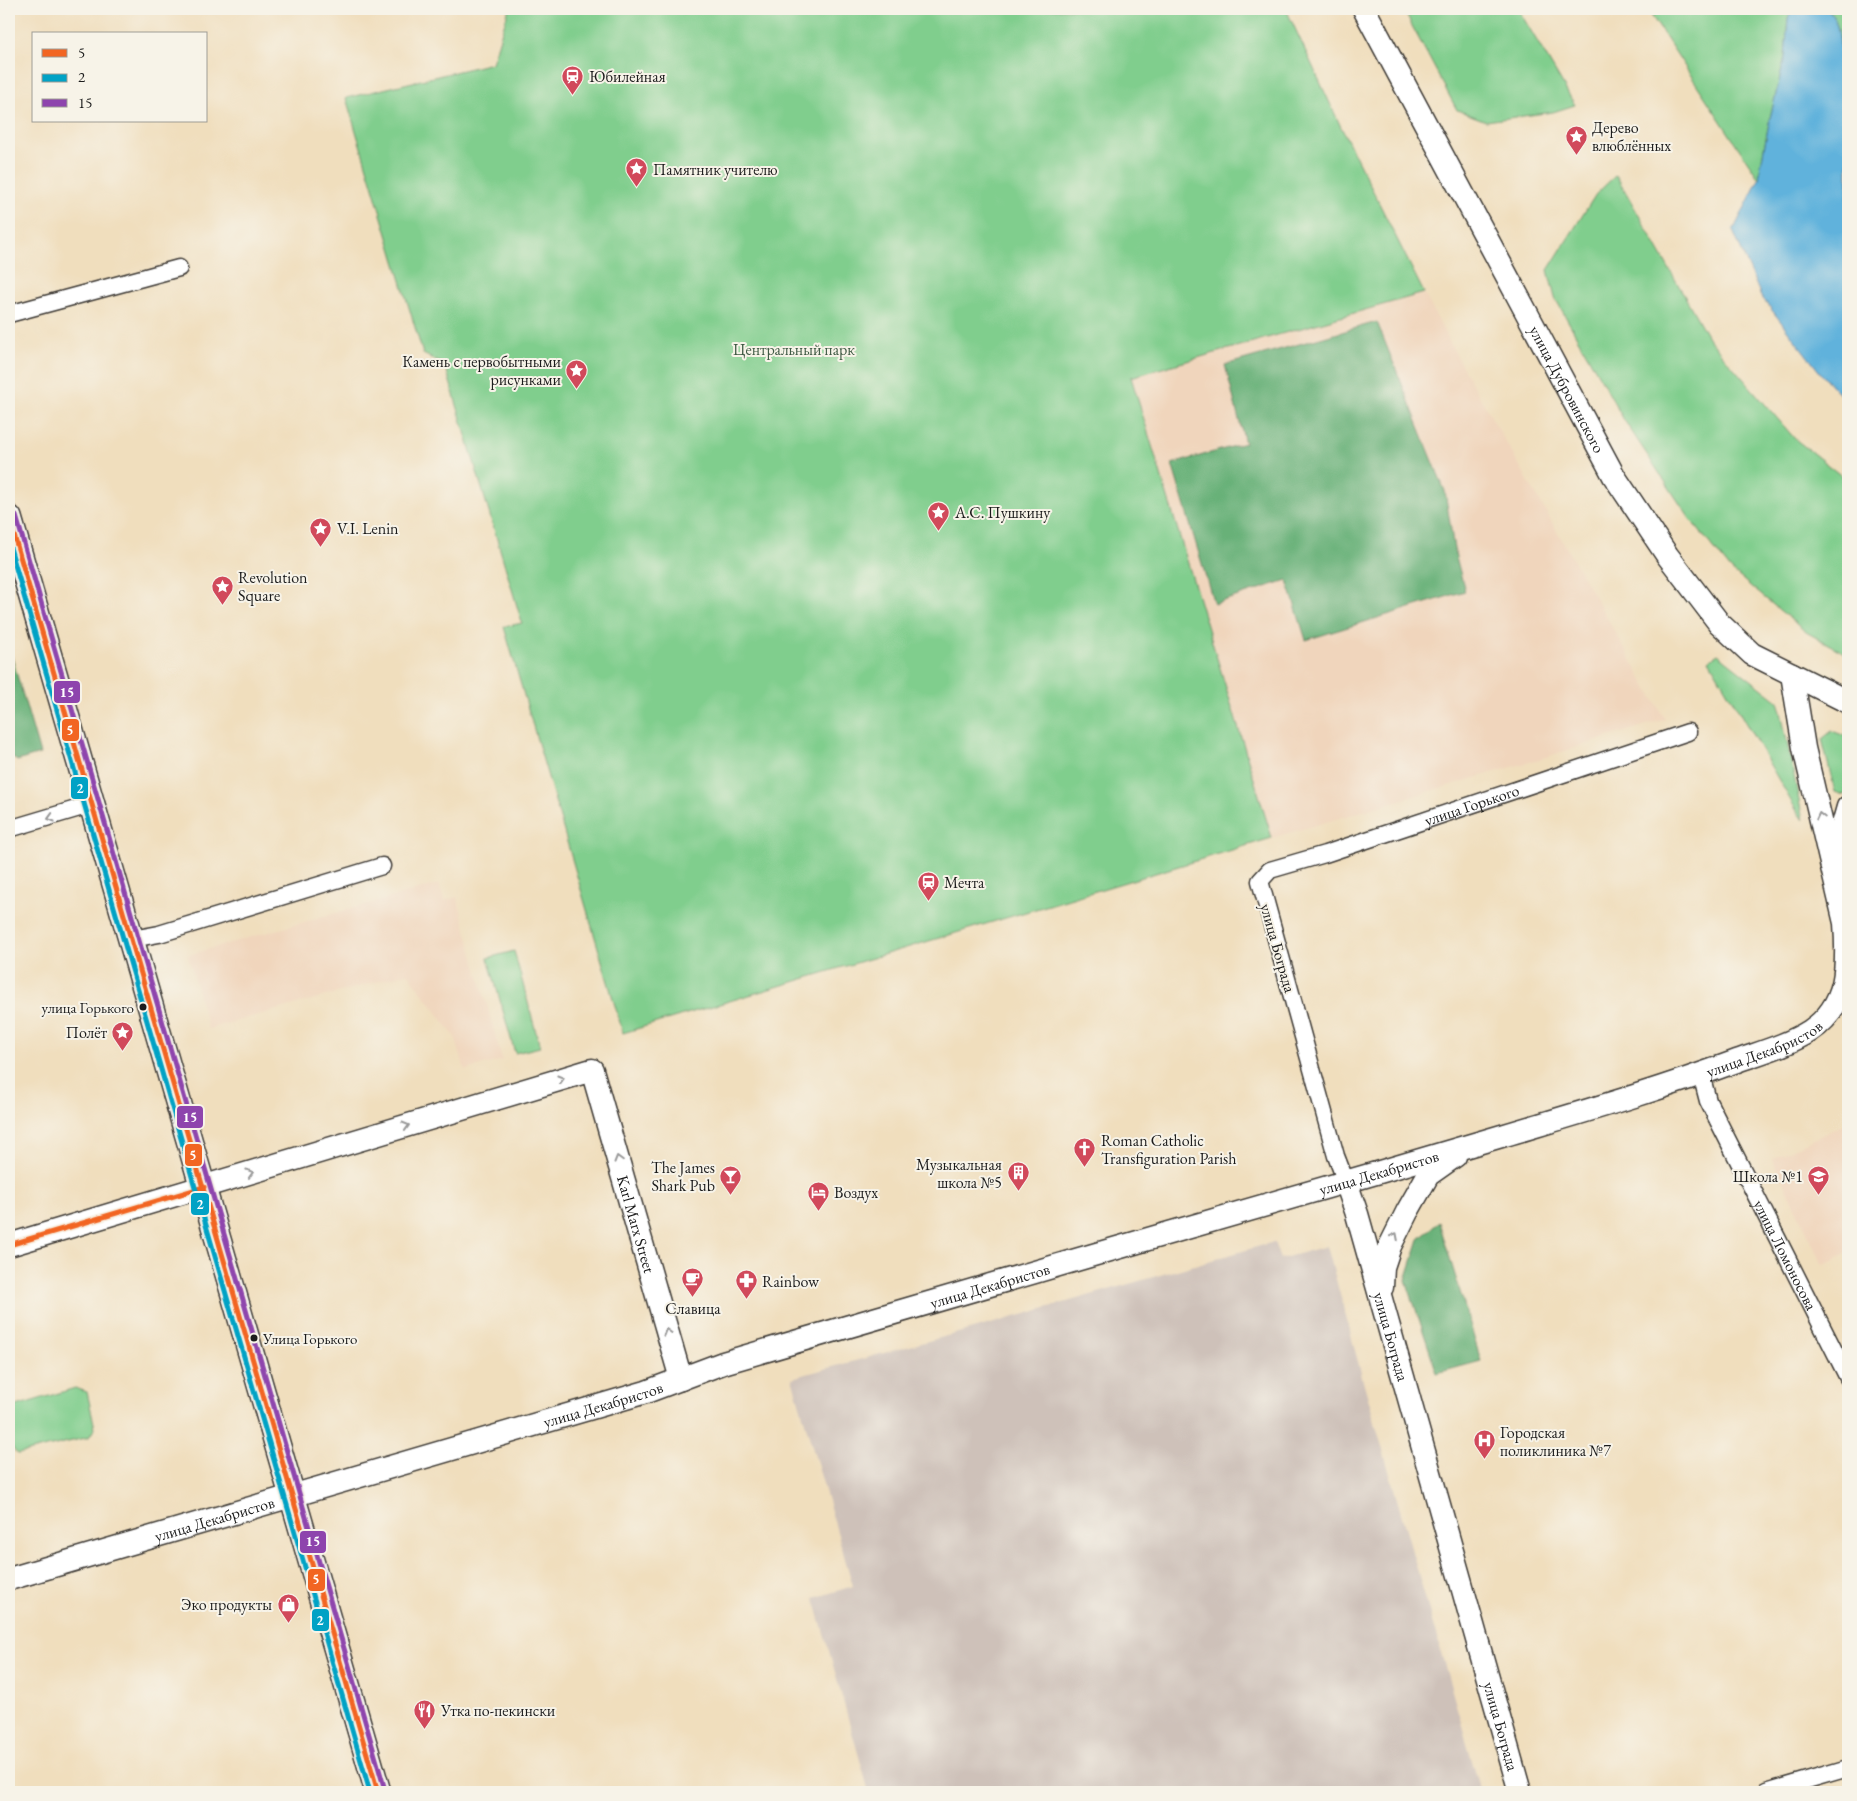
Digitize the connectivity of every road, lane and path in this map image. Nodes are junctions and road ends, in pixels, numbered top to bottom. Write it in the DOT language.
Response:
graph roads {
  1 [pos="1364,9"];
  2 [pos="179,268"];
  3 [pos="9,314"];
  4 [pos="9,518"];
  5 [pos="1792,674"];
  6 [pos="1848,702"];
  7 [pos="1688,732"];
  8 [pos="93,804"];
  9 [pos="1848,807"];
  10 [pos="9,830"];
  11 [pos="382,866"];
  12 [pos="1260,881"];
  13 [pos="1835,881"];
  14 [pos="132,939"];
  15 [pos="1701,1074"];
  16 [pos="1467,1146"];
  17 [pos="1346,1182"];
  18 [pos="204,1187"];
  19 [pos="9,1246"];
  20 [pos="1381,1300"];
  21 [pos="1848,1378"];
  22 [pos="680,1379"];
  23 [pos="293,1496"];
  24 [pos="9,1579"];
  25 [pos="1848,1768"];
  26 [pos="378,1792"];
  27 [pos="1520,1792"];
  28 [pos="1766,1792"];
  1 -- 5 [label="main road, улица Дубровинского"];
  2 -- 3 [label="street"];
  4 -- 8 [label="main road"];
  5 -- 6 [label="main road, улица Дубровинского"];
  13 -- 5 [label="main road, улица Декабристов, one-way"];
  7 -- 12 [label="street, улица Горького"];
  8 -- 10 [label="street, one-way"];
  8 -- 14 [label="main road"];
  9 -- 13 [label="main road"];
  11 -- 14 [label="street"];
  12 -- 17 [label="street, улица Бограда"];
  13 -- 15 [label="main road, улица Декабристов"];
  14 -- 18 [label="main road"];
  15 -- 16 [label="main road, улица Декабристов"];
  15 -- 21 [label="street, улица Ломоносова"];
  16 -- 17 [label="main road, улица Декабристов"];
  20 -- 16 [label="main road, one-way"];
  17 -- 20 [label="main road, улица Бограда"];
  17 -- 22 [label="main road, улица Декабристов"];
  18 -- 19 [label="main road"];
  18 -- 22 [label="main road, Karl Marx Street"];
  18 -- 23 [label="main road"];
  20 -- 27 [label="main road, улица Бограда"];
  22 -- 23 [label="main road, улица Декабристов"];
  23 -- 24 [label="main road, улица Декабристов"];
  23 -- 26 [label="main road"];
  25 -- 28 [label="street"];
}
